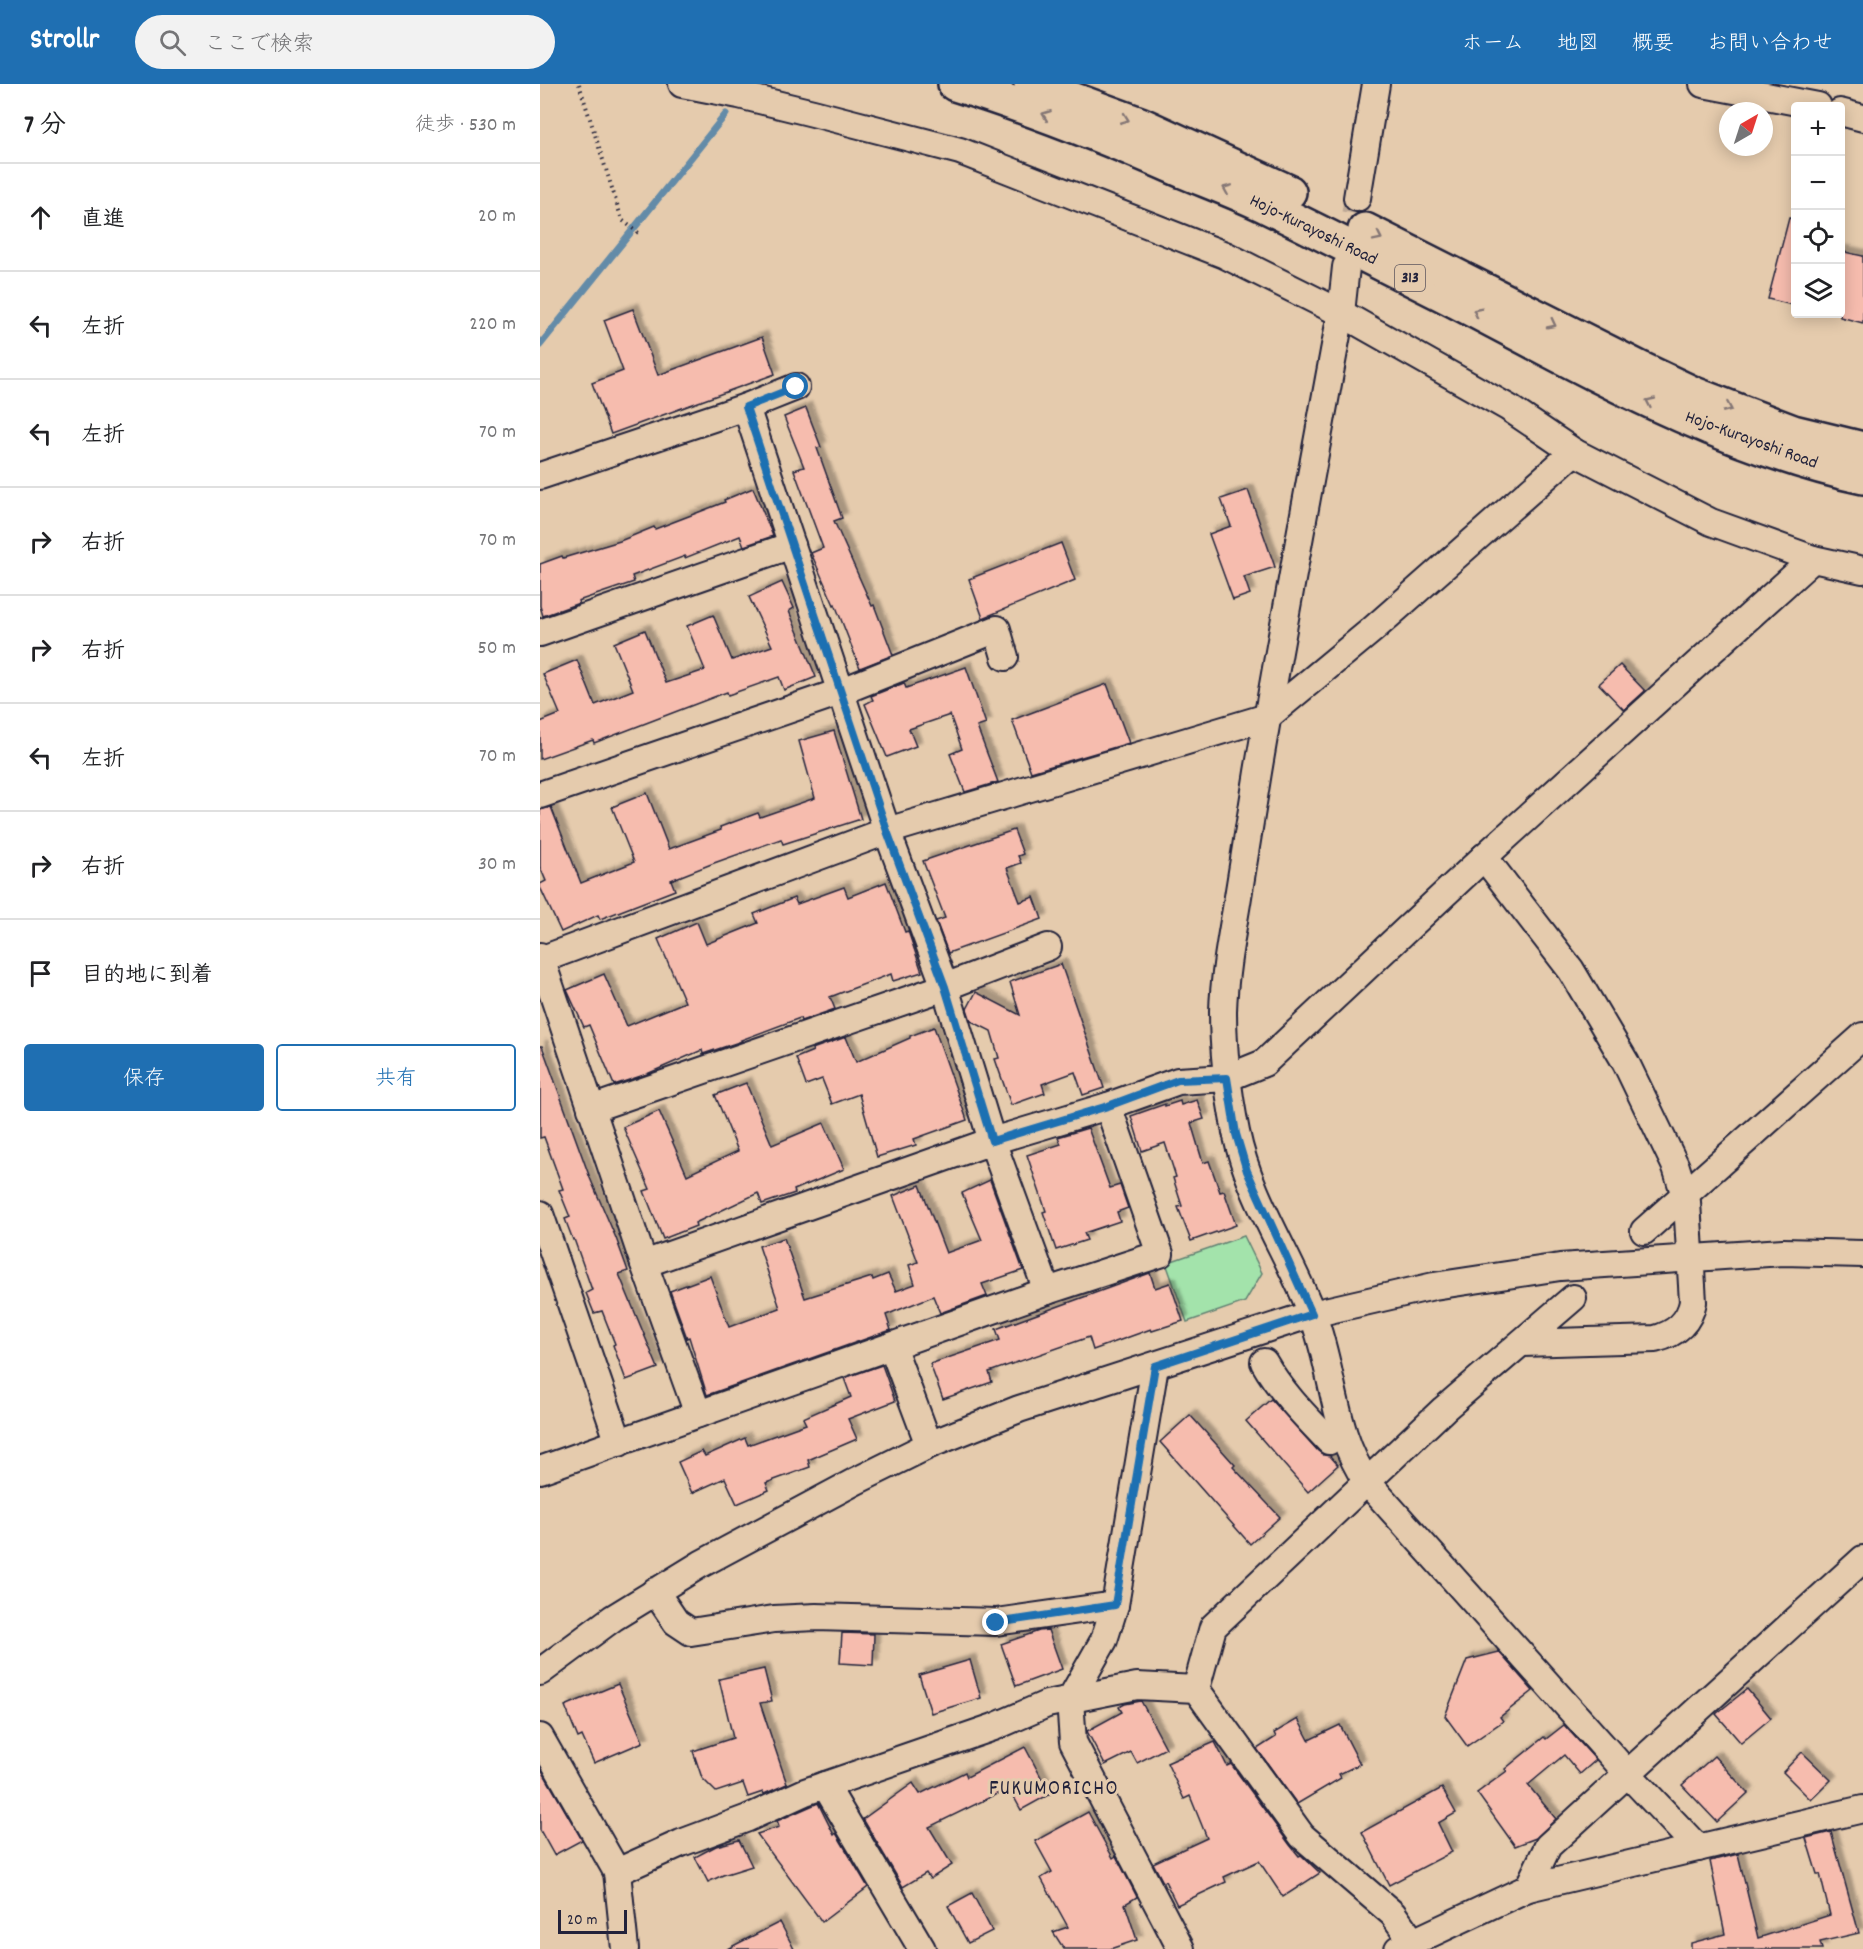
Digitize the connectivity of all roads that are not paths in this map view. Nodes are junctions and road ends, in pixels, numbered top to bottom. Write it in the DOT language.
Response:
graph roads {
  1 [pos="682,84"];
  2 [pos="955,84"];
  3 [pos="1031,84"];
  4 [pos="1376,84"];
  5 [pos="1703,84"];
  6 [pos="1797,102"];
  7 [pos="1845,113"];
  8 [pos="1863,118"];
  9 [pos="1357,198"];
  10 [pos="1346,267"];
  11 [pos="1341,313"];
  12 [pos="796,387"];
  13 [pos="746,407"];
  14 [pos="1863,449"];
  15 [pos="1574,452"];
  16 [pos="540,476"];
  17 [pos="1863,477"];
  18 [pos="792,545"];
  19 [pos="1813,559"];
  20 [pos="1863,570"];
  21 [pos="540,633"];
  22 [pos="1005,657"];
  23 [pos="840,692"];
  24 [pos="1267,717"];
  25 [pos="540,795"];
  26 [pos="887,831"];
  27 [pos="1484,857"];
  28 [pos="1048,947"];
  29 [pos="540,959"];
  30 [pos="945,987"];
  31 [pos="1863,1036"];
  32 [pos="1227,1078"];
  33 [pos="1108,1106"];
  34 [pos="591,1109"];
  35 [pos="992,1141"];
  36 [pos="1685,1194"];
  37 [pos="540,1214"];
  38 [pos="1644,1231"];
  39 [pos="1863,1254"];
  40 [pos="1690,1258"];
  41 [pos="644,1264"];
  42 [pos="1047,1291"];
  43 [pos="1573,1298"];
  44 [pos="1312,1314"];
  45 [pos="1522,1343"];
  46 [pos="892,1346"];
  47 [pos="1264,1362"];
  48 [pos="1155,1366"];
  49 [pos="698,1414"];
  50 [pos="1329,1441"];
  51 [pos="619,1443"];
  52 [pos="929,1445"];
  53 [pos="540,1470"];
  54 [pos="1367,1482"];
  55 [pos="1863,1559"];
  56 [pos="655,1591"];
  57 [pos="1115,1605"];
  58 [pos="540,1672"];
  59 [pos="1196,1689"];
  60 [pos="1070,1700"];
  61 [pos="540,1737"];
  62 [pos="1628,1774"];
  63 [pos="825,1785"];
  64 [pos="1863,1809"];
  65 [pos="1698,1848"];
  66 [pos="617,1872"];
  67 [pos="1528,1888"];
  68 [pos="1406,1946"];
  69 [pos="625,1949"];
  70 [pos="922,1949"];
  71 [pos="1181,1949"];
  1 -- 11 [label="street"];
  17 -- 2 [label="highway, Hojo-Kurayoshi Road / 313, one-way"];
  3 -- 14 [label="highway, Hojo-Kurayoshi Road / 313, one-way"];
  4 -- 9 [label="street"];
  5 -- 6 [label="street"];
  7 -- 8 [label="street"];
  10 -- 11 [label="street"];
  11 -- 15 [label="street"];
  11 -- 24 [label="street"];
  12 -- 13 [label="street"];
  13 -- 16 [label="street"];
  13 -- 18 [label="street"];
  15 -- 19 [label="street"];
  15 -- 24 [label="street"];
  18 -- 21 [label="street"];
  18 -- 23 [label="street"];
  19 -- 20 [label="street"];
  19 -- 27 [label="street"];
  22 -- 23 [label="street"];
  23 -- 25 [label="street"];
  23 -- 26 [label="street"];
  24 -- 26 [label="street"];
  24 -- 32 [label="street"];
  26 -- 29 [label="street"];
  26 -- 30 [label="street"];
  27 -- 32 [label="street"];
  27 -- 36 [label="street"];
  28 -- 30 [label="street"];
  29 -- 34 [label="street"];
  30 -- 34 [label="street"];
  30 -- 35 [label="street"];
  31 -- 36 [label="street"];
  32 -- 33 [label="street"];
  32 -- 44 [label="street"];
  33 -- 35 [label="street"];
  33 -- 42 [label="street"];
  34 -- 41 [label="street"];
  35 -- 41 [label="street"];
  35 -- 42 [label="street"];
  36 -- 38 [label="street"];
  36 -- 40 [label="street"];
  37 -- 51 [label="street"];
  39 -- 40 [label="street"];
  40 -- 44 [label="street"];
  40 -- 45 [label="street"];
  41 -- 49 [label="street"];
  42 -- 46 [label="street"];
  43 -- 45 [label="street"];
  44 -- 48 [label="street"];
  44 -- 54 [label="street"];
  45 -- 54 [label="street"];
  46 -- 49 [label="street"];
  46 -- 52 [label="street"];
  47 -- 50 [label="street"];
  48 -- 52 [label="street"];
  48 -- 57 [label="street"];
  49 -- 51 [label="street"];
  51 -- 53 [label="street"];
  52 -- 56 [label="street"];
  54 -- 59 [label="street"];
  54 -- 62 [label="street"];
  55 -- 62 [label="street"];
  56 -- 57 [label="street"];
  56 -- 58 [label="street"];
  57 -- 60 [label="street"];
  59 -- 60 [label="street"];
  59 -- 68 [label="street"];
  60 -- 63 [label="street"];
  60 -- 71 [label="street"];
  61 -- 66 [label="street"];
  62 -- 65 [label="street"];
  62 -- 67 [label="street"];
  63 -- 66 [label="street"];
  63 -- 70 [label="street"];
  64 -- 65 [label="street"];
  65 -- 67 [label="street"];
  66 -- 69 [label="street"];
  67 -- 68 [label="street"];
}
